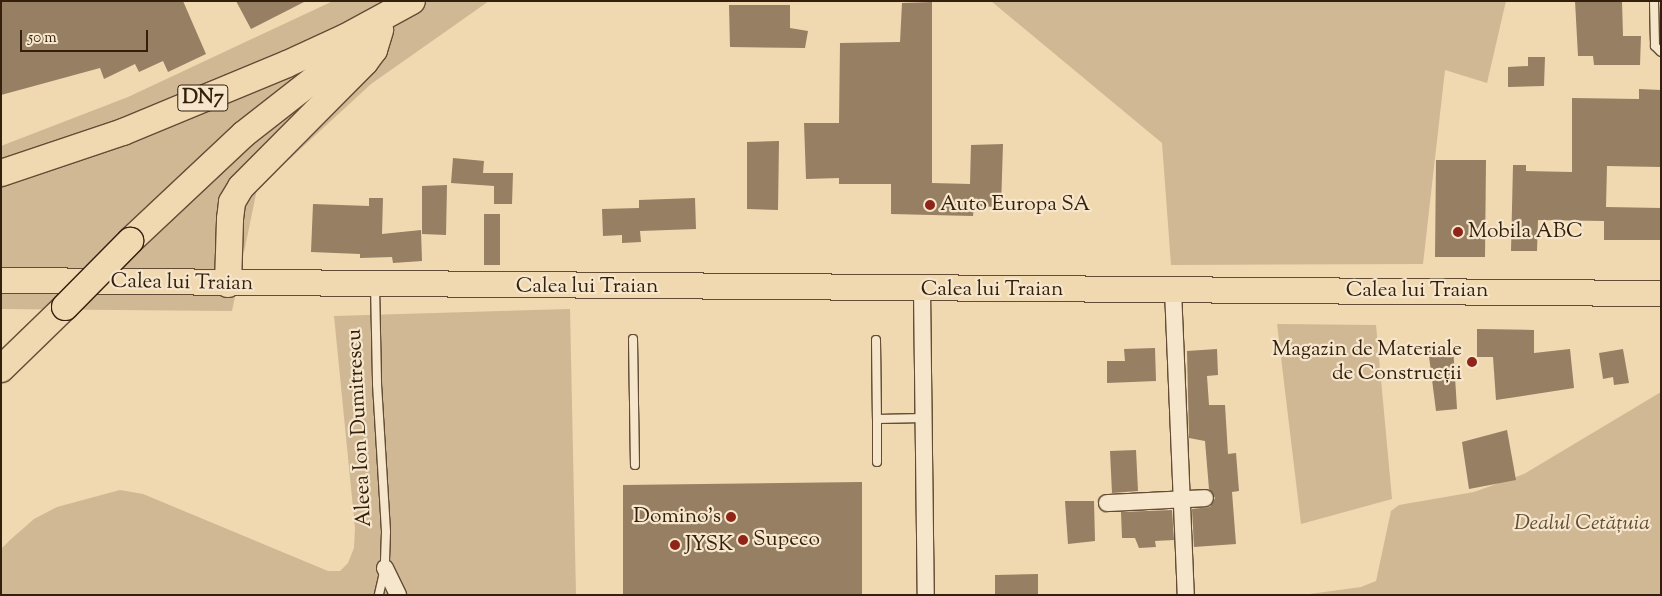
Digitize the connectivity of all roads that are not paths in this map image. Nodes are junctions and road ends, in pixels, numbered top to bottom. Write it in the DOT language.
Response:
graph roads {
  1 [pos="1654,1"];
  2 [pos="398,12"];
  3 [pos="1661,52"];
  4 [pos="1,173"];
  5 [pos="1,280"];
  6 [pos="228,284"];
  7 [pos="375,285"];
  8 [pos="922,289"];
  9 [pos="1173,290"];
  10 [pos="1661,293"];
  11 [pos="633,339"];
  12 [pos="876,340"];
  13 [pos="1,369"];
  14 [pos="924,418"];
  15 [pos="877,419"];
  16 [pos="877,462"];
  17 [pos="635,465"];
  18 [pos="1205,498"];
  19 [pos="1180,499"];
  20 [pos="1107,503"];
  21 [pos="386,568"];
  22 [pos="379,595"];
  23 [pos="398,595"];
  24 [pos="926,595"];
  25 [pos="1186,595"];
  1 -- 3 [label="lane"];
  2 -- 4 [label="highway, DN7"];
  2 -- 6 [label="highway"];
  2 -- 13 [label="highway, DN7, bridge"];
  5 -- 6 [label="main road, Calea lui Traian"];
  6 -- 7 [label="main road, Calea lui Traian"];
  7 -- 8 [label="main road, Calea lui Traian"];
  7 -- 21 [label="lane, Aleea Ion Dumitrescu"];
  8 -- 9 [label="main road, Calea lui Traian"];
  8 -- 14 [label="street"];
  9 -- 10 [label="main road, Calea lui Traian"];
  9 -- 19 [label="street"];
  11 -- 17 [label="lane"];
  12 -- 15 [label="lane"];
  14 -- 15 [label="lane"];
  14 -- 24 [label="street"];
  15 -- 16 [label="lane"];
  18 -- 19 [label="street"];
  19 -- 20 [label="street"];
  19 -- 25 [label="street"];
  21 -- 22 [label="lane, Aleea Ion Dumitrescu"];
  21 -- 23 [label="street, Aleea Ion Dumitrescu"];
}
